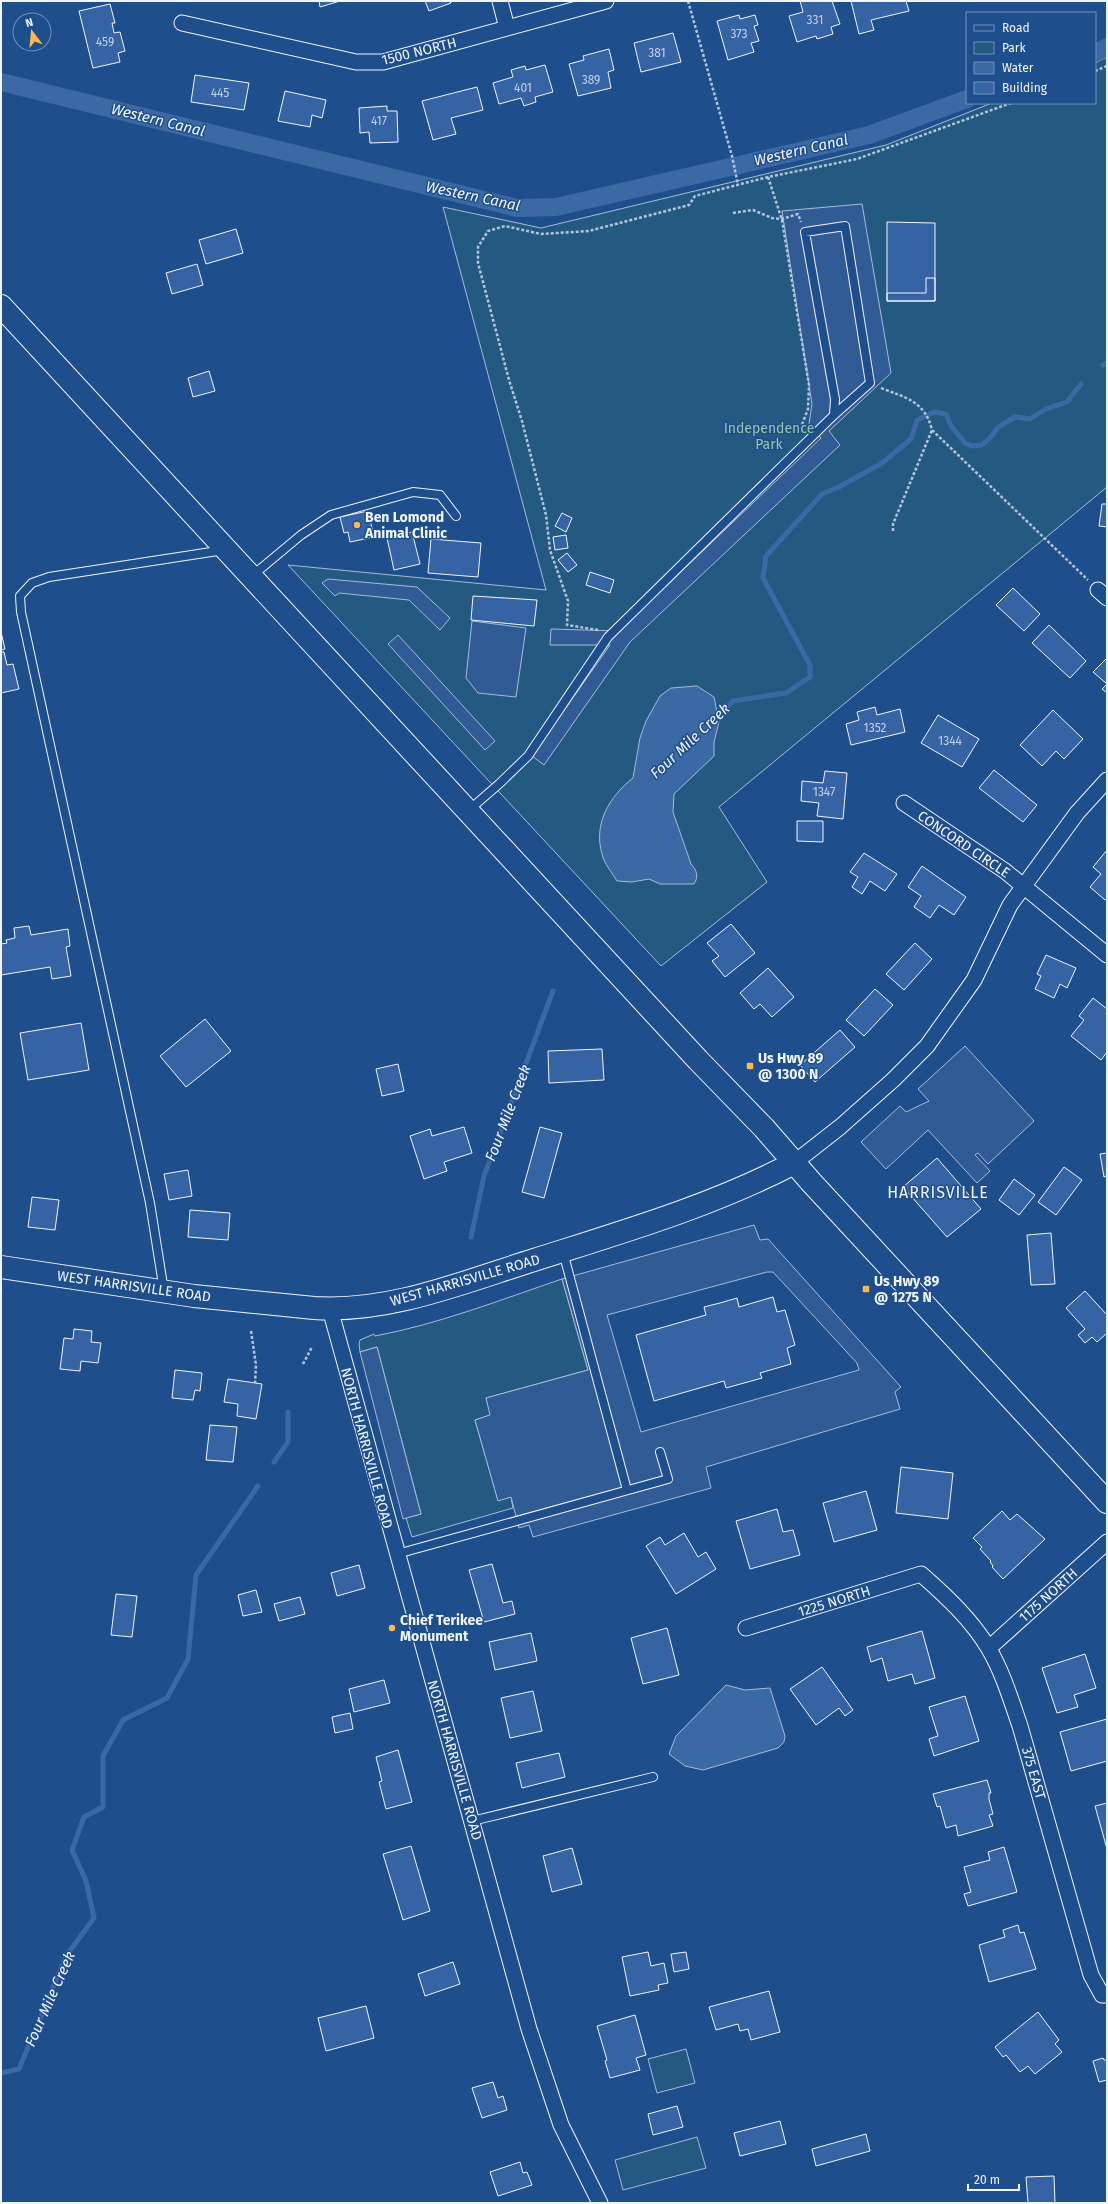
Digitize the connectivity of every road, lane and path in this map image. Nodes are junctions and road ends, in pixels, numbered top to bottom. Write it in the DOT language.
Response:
graph roads {
  1 [pos="500,1"];
  2 [pos="606,1"];
  3 [pos="688,1"];
  4 [pos="182,23"];
  5 [pos="507,28"];
  6 [pos="1107,66"];
  7 [pos="1096,71"];
  8 [pos="1007,104"];
  9 [pos="768,177"];
  10 [pos="738,185"];
  11 [pos="733,213"];
  12 [pos="782,219"];
  13 [pos="804,232"];
  14 [pos="1,306"];
  15 [pos="870,383"];
  16 [pos="834,415"];
  17 [pos="932,430"];
  18 [pos="799,433"];
  19 [pos="456,516"];
  20 [pos="893,531"];
  21 [pos="227,550"];
  22 [pos="1074,567"];
  23 [pos="252,577"];
  24 [pos="604,624"];
  25 [pos="1107,780"];
  26 [pos="904,803"];
  27 [pos="469,810"];
  28 [pos="1024,886"];
  29 [pos="1107,955"];
  30 [pos="794,1163"];
  31 [pos="562,1251"];
  32 [pos="1,1267"];
  33 [pos="164,1291"];
  34 [pos="330,1309"];
  35 [pos="251,1331"];
  36 [pos="312,1347"];
  37 [pos="303,1364"];
  38 [pos="255,1383"];
  39 [pos="660,1452"];
  40 [pos="628,1490"];
  41 [pos="1107,1502"];
  42 [pos="1107,1542"];
  43 [pos="397,1554"];
  44 [pos="921,1574"];
  45 [pos="746,1628"];
  46 [pos="989,1648"];
  47 [pos="652,1777"];
  48 [pos="472,1821"];
  49 [pos="1105,1995"];
  50 [pos="598,2203"];
  1 -- 5 [label="street"];
  2 -- 5 [label="street, 1500 NORTH"];
  3 -- 10 [label="path"];
  4 -- 5 [label="street, 1500 NORTH"];
  6 -- 7 [label="path"];
  8 -- 9 [label="path"];
  9 -- 10 [label="path"];
  9 -- 12 [label="path"];
  10 -- 24 [label="path"];
  11 -- 12 [label="path"];
  12 -- 13 [label="path"];
  12 -- 18 [label="path"];
  13 -- 15 [label="lane"];
  13 -- 16 [label="lane"];
  14 -- 21 [label="main road"];
  15 -- 16 [label="lane"];
  15 -- 17 [label="path"];
  16 -- 27 [label="lane"];
  17 -- 20 [label="path"];
  17 -- 22 [label="path"];
  19 -- 23 [label="lane"];
  21 -- 23 [label="main road"];
  21 -- 33 [label="lane"];
  23 -- 27 [label="main road"];
  25 -- 28 [label="street"];
  26 -- 28 [label="street, CONCORD CIRCLE"];
  27 -- 30 [label="main road"];
  28 -- 29 [label="street, CONCORD CIRCLE"];
  28 -- 30 [label="street"];
  30 -- 31 [label="main road, WEST HARRISVILLE ROAD"];
  30 -- 41 [label="main road"];
  31 -- 34 [label="main road, WEST HARRISVILLE ROAD"];
  31 -- 40 [label="lane"];
  32 -- 33 [label="main road, WEST HARRISVILLE ROAD"];
  33 -- 34 [label="main road, WEST HARRISVILLE ROAD"];
  34 -- 43 [label="street, NORTH HARRISVILLE ROAD"];
  35 -- 38 [label="path"];
  36 -- 37 [label="path"];
  39 -- 40 [label="lane"];
  40 -- 43 [label="lane"];
  42 -- 46 [label="street, 1175 NORTH"];
  43 -- 48 [label="street, NORTH HARRISVILLE ROAD"];
  44 -- 45 [label="street, 1225 NORTH"];
  44 -- 46 [label="street, 375 EAST"];
  46 -- 49 [label="street, 375 EAST"];
  47 -- 48 [label="lane"];
  48 -- 50 [label="street, NORTH HARRISVILLE ROAD"];
}
